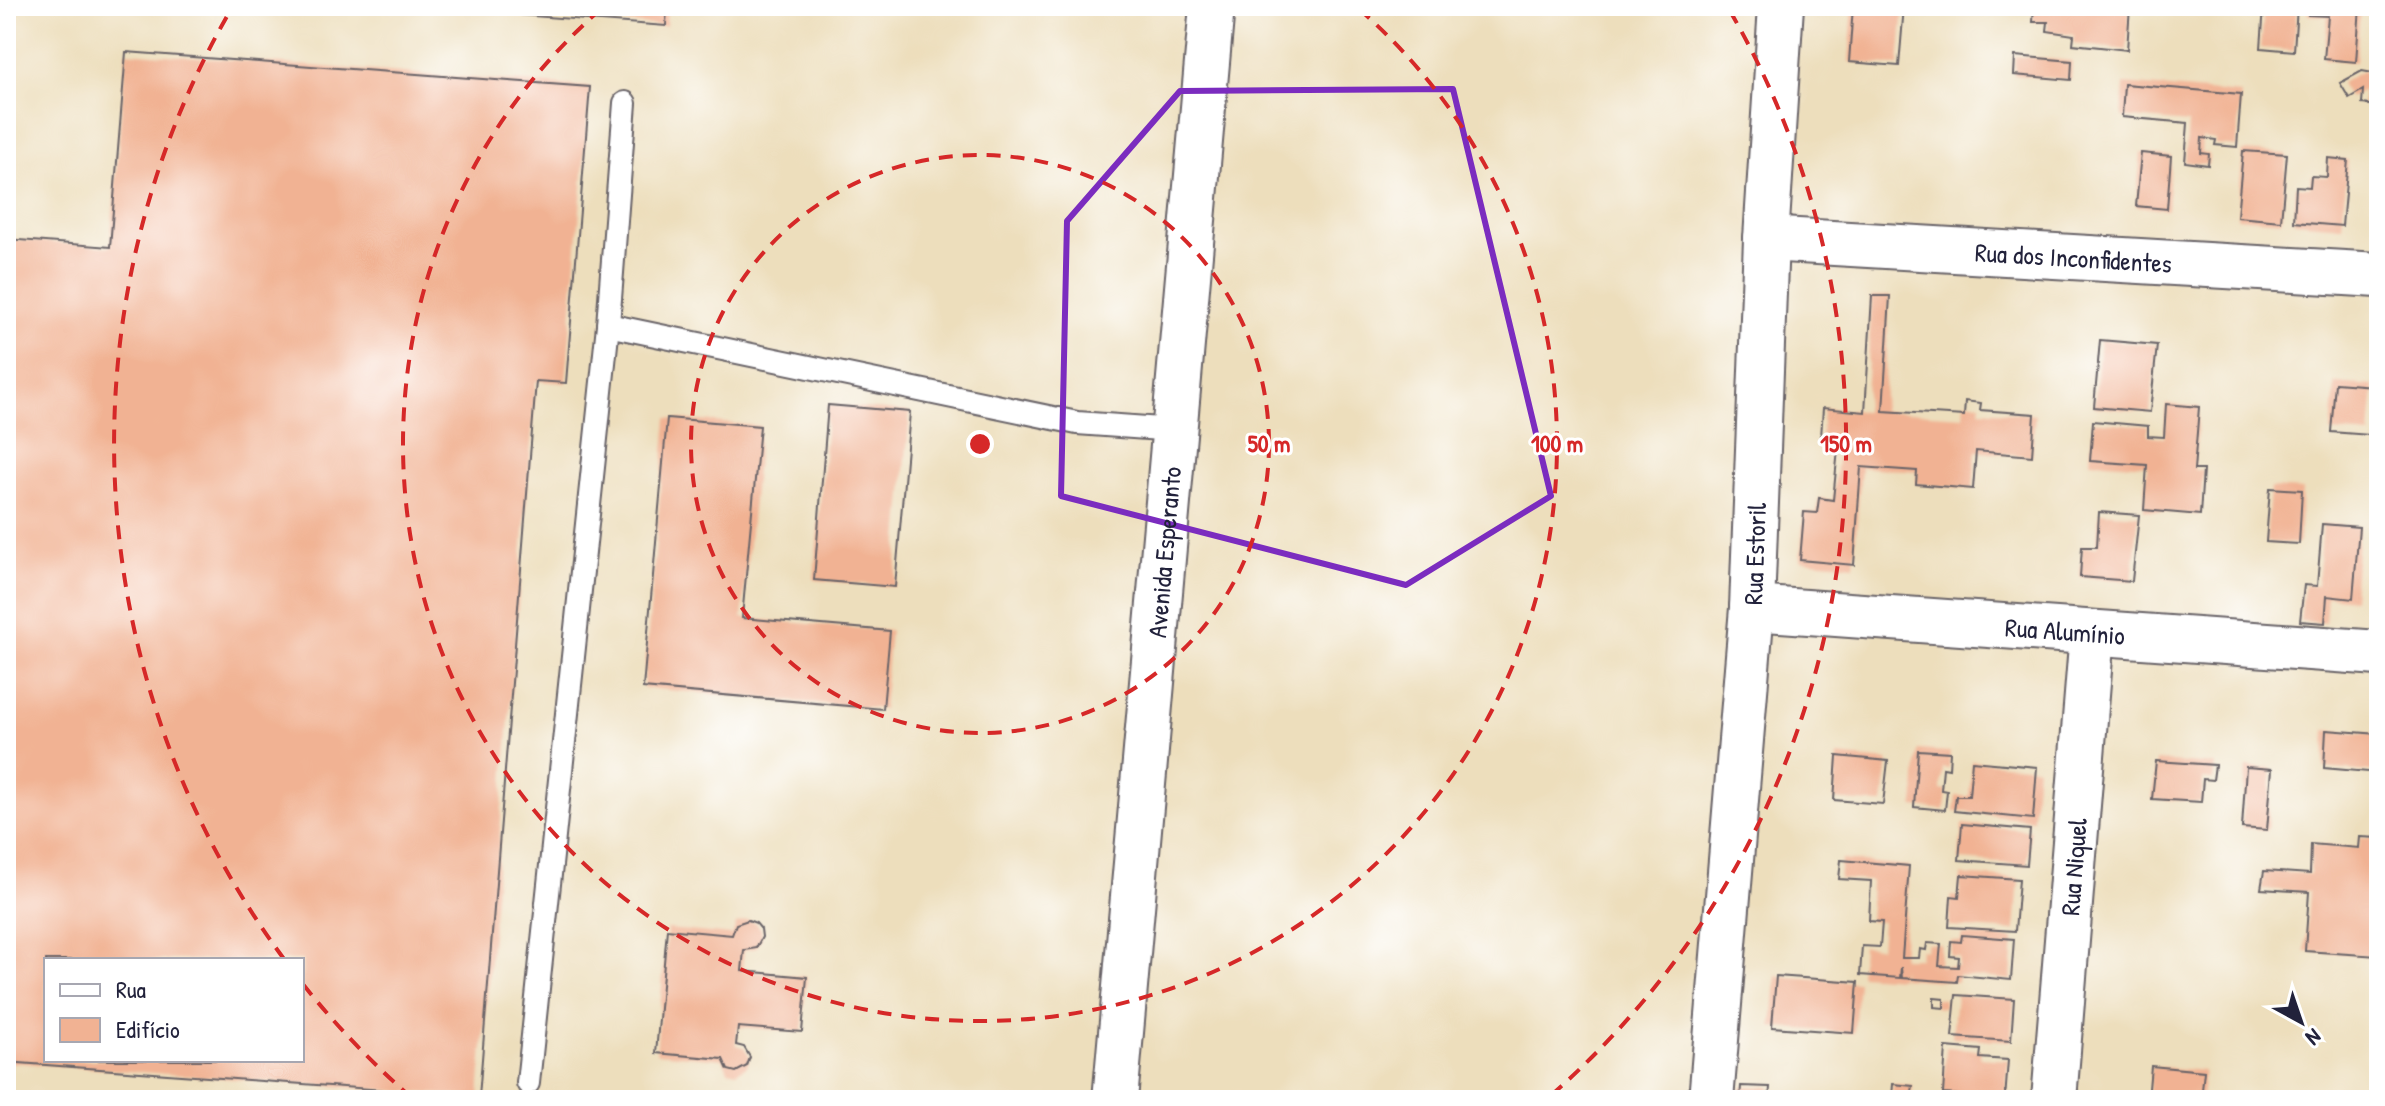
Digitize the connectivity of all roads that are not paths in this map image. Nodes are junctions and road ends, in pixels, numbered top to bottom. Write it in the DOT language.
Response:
graph roads {
  1 [pos="1212,6"];
  2 [pos="1781,6"];
  3 [pos="625,103"];
  4 [pos="1766,239"];
  5 [pos="2379,275"];
  6 [pos="608,325"];
  7 [pos="1175,430"];
  8 [pos="1752,608"];
  9 [pos="2092,633"];
  10 [pos="2379,653"];
  11 [pos="528,1083"];
  12 [pos="1115,1100"];
  13 [pos="1711,1100"];
  14 [pos="2054,1100"];
  1 -- 7 [label="street, Avenida Esperanto"];
  2 -- 4 [label="street, Rua Estoril"];
  3 -- 6 [label="lane"];
  4 -- 5 [label="street, Rua dos Inconfidentes"];
  4 -- 8 [label="street, Rua Estoril"];
  6 -- 7 [label="lane"];
  6 -- 11 [label="lane"];
  7 -- 12 [label="street, Avenida Esperanto"];
  8 -- 9 [label="street, Rua Alumínio"];
  8 -- 13 [label="street, Rua Estoril"];
  9 -- 10 [label="street, Rua Alumínio"];
  9 -- 14 [label="street, Rua Niquel"];
}
